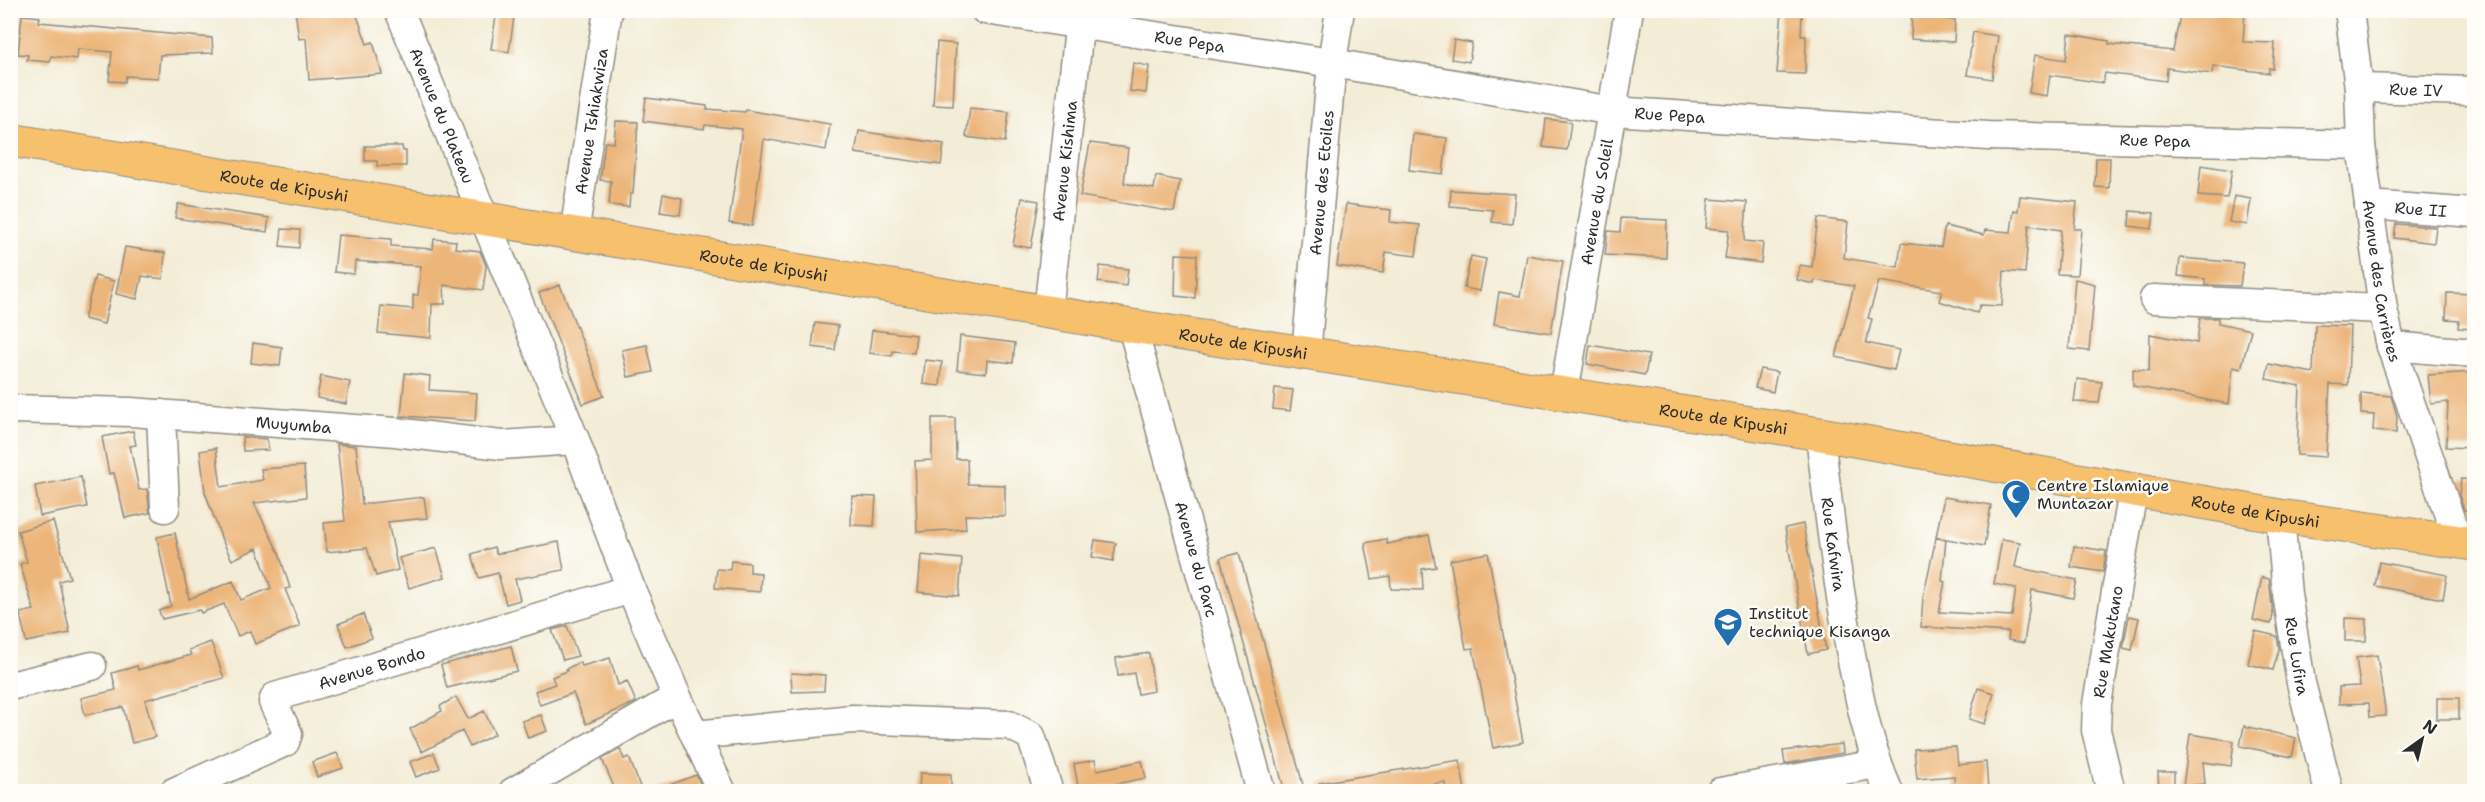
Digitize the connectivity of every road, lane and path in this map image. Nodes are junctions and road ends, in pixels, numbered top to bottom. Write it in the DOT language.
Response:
graph roads {
  1 [pos="399,10"];
  2 [pos="608,10"];
  3 [pos="985,10"];
  4 [pos="1340,10"];
  5 [pos="1629,10"];
  6 [pos="2349,10"];
  7 [pos="1080,17"];
  8 [pos="1332,63"];
  9 [pos="2359,88"];
  10 [pos="2475,91"];
  11 [pos="1613,111"];
  12 [pos="10,140"];
  13 [pos="2361,146"];
  14 [pos="2369,205"];
  15 [pos="2475,213"];
  16 [pos="484,219"];
  17 [pos="574,234"];
  18 [pos="2154,299"];
  19 [pos="2384,309"];
  20 [pos="1048,312"];
  21 [pos="1132,326"];
  22 [pos="2391,346"];
  23 [pos="2475,353"];
  24 [pos="1306,354"];
  25 [pos="1564,393"];
  26 [pos="10,409"];
  27 [pos="161,414"];
  28 [pos="1820,434"];
  29 [pos="575,440"];
  30 [pos="2133,491"];
  31 [pos="165,508"];
  32 [pos="2280,516"];
  33 [pos="2466,543"];
  34 [pos="631,589"];
  35 [pos="92,666"];
  36 [pos="10,686"];
  37 [pos="677,697"];
  38 [pos="695,735"];
  39 [pos="1877,765"];
  40 [pos="174,792"];
  41 [pos="513,792"];
  42 [pos="722,792"];
  43 [pos="1049,792"];
  44 [pos="1261,792"];
  45 [pos="1720,792"];
  46 [pos="1888,792"];
  47 [pos="2111,792"];
  48 [pos="2329,792"];
  1 -- 16 [label="street, Avenue du Plateau"];
  2 -- 17 [label="street, Avenue Tshiakwiza"];
  3 -- 7 [label="street, Rue Pepa"];
  4 -- 8 [label="street, Avenue des Etoiles"];
  5 -- 11 [label="street, Avenue du Soleil"];
  6 -- 9 [label="street, Avenue des Carrières"];
  7 -- 8 [label="street, Rue Pepa"];
  7 -- 20 [label="street, Avenue Kishima"];
  8 -- 11 [label="street, Rue Pepa"];
  8 -- 24 [label="street, Avenue des Etoiles"];
  9 -- 10 [label="street, Rue IV"];
  9 -- 13 [label="street, Avenue des Carrières"];
  11 -- 13 [label="street, Rue Pepa"];
  11 -- 25 [label="street, Avenue du Soleil"];
  12 -- 16 [label="main road, Route de Kipushi"];
  13 -- 14 [label="street, Avenue des Carrières"];
  14 -- 15 [label="street, Rue II"];
  14 -- 19 [label="street, Avenue des Carrières"];
  16 -- 17 [label="main road, Route de Kipushi"];
  16 -- 29 [label="street, Avenue du Plateau"];
  17 -- 20 [label="main road, Route de Kipushi"];
  18 -- 19 [label="street"];
  19 -- 22 [label="street, Avenue des Carrières"];
  20 -- 21 [label="main road, Route de Kipushi"];
  21 -- 24 [label="main road, Route de Kipushi"];
  21 -- 44 [label="street, Avenue du Parc"];
  22 -- 23 [label="street"];
  22 -- 33 [label="street, Avenue des Carrières"];
  24 -- 25 [label="main road, Route de Kipushi"];
  25 -- 28 [label="main road, Route de Kipushi"];
  26 -- 27 [label="street, Muyumba"];
  27 -- 29 [label="street, Muyumba"];
  27 -- 31 [label="street"];
  28 -- 30 [label="main road, Route de Kipushi"];
  28 -- 39 [label="street, Rue Kafwira"];
  29 -- 34 [label="street, Avenue du Plateau"];
  30 -- 32 [label="main road, Route de Kipushi"];
  30 -- 47 [label="street, Rue Makutano"];
  32 -- 33 [label="main road, Route de Kipushi"];
  32 -- 48 [label="street, Rue Lufira"];
  34 -- 37 [label="street, Avenue du Plateau"];
  34 -- 40 [label="street, Avenue Bondo"];
  35 -- 36 [label="street"];
  37 -- 38 [label="street, Avenue du Plateau"];
  37 -- 41 [label="street"];
  38 -- 42 [label="street, Avenue du Plateau"];
  38 -- 43 [label="street"];
  39 -- 45 [label="street"];
  39 -- 46 [label="street, Rue Kafwira"];
}
